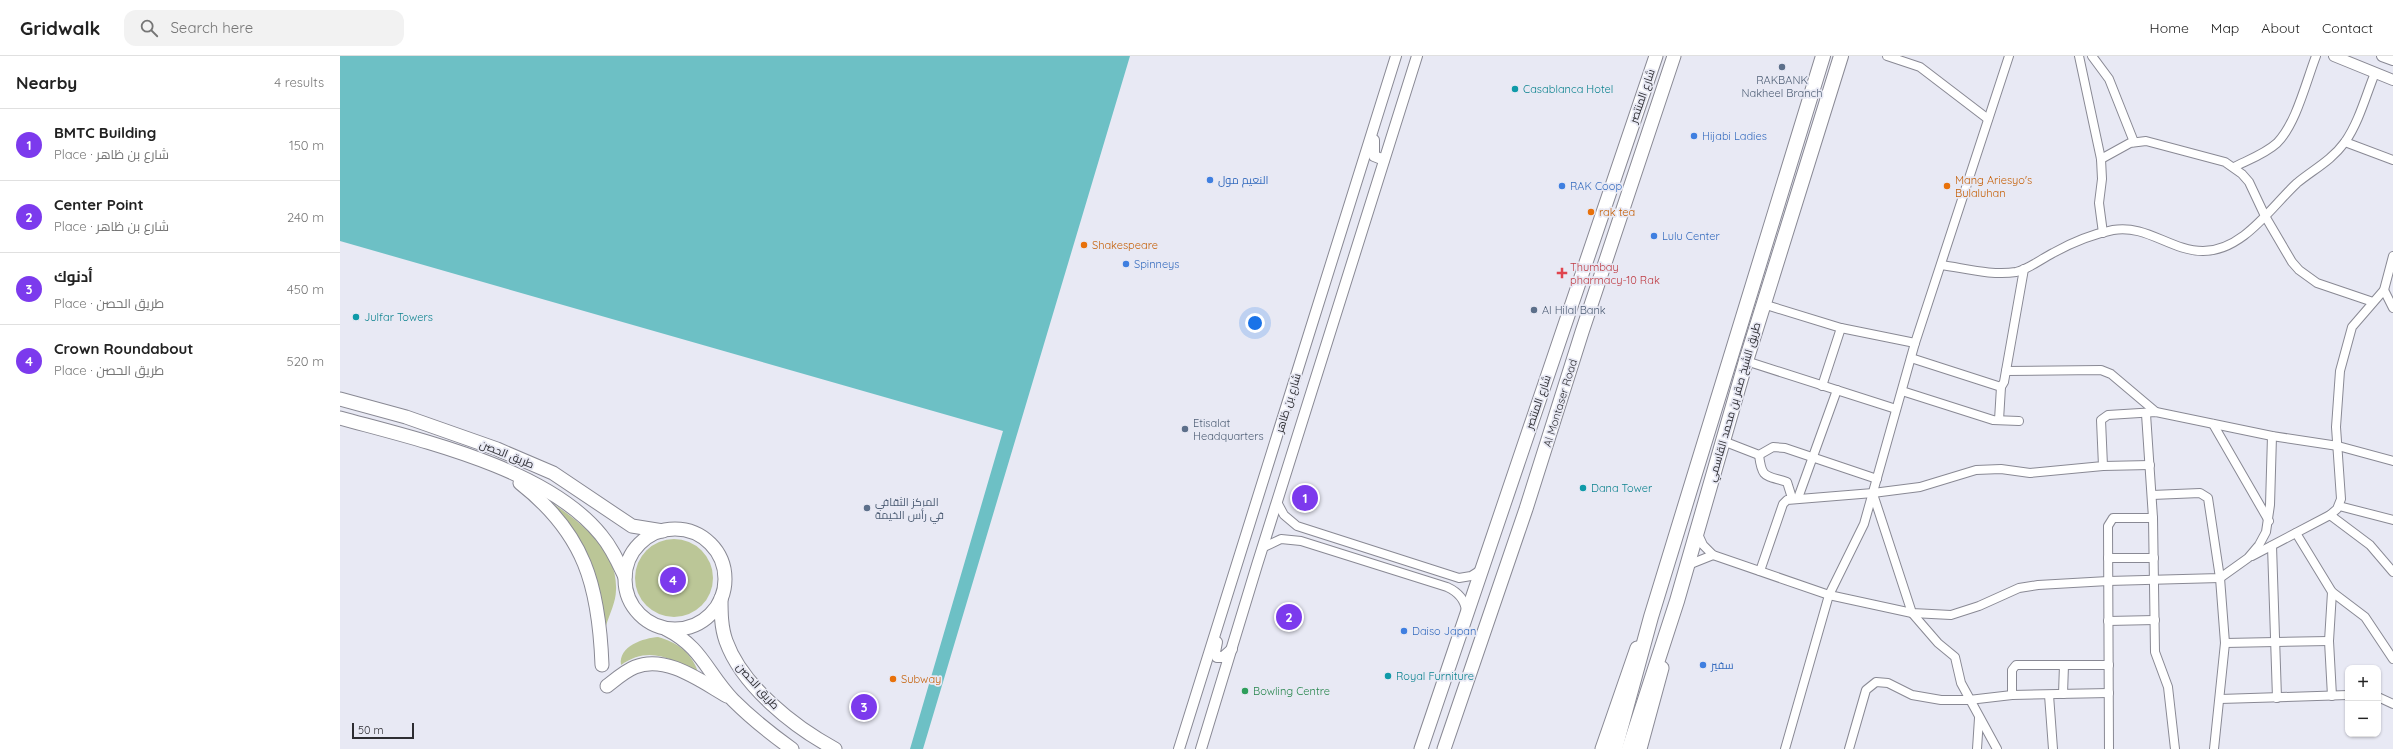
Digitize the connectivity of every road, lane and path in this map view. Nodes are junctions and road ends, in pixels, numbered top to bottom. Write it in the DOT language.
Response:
graph roads {
  1 [pos="1396,56"];
  2 [pos="1417,56"];
  3 [pos="1656,56"];
  4 [pos="1674,56"];
  5 [pos="1823,56"];
  6 [pos="1841,56"];
  7 [pos="1887,56"];
  8 [pos="2009,56"];
  9 [pos="2079,56"];
  10 [pos="2092,56"];
  11 [pos="2316,56"];
  12 [pos="2334,56"];
  13 [pos="2382,56"];
  14 [pos="2393,60"];
  15 [pos="2375,73"];
  16 [pos="2393,80"];
  17 [pos="1381,104"];
  18 [pos="1988,119"];
  19 [pos="2134,142"];
  20 [pos="2345,142"];
  21 [pos="2101,159"];
  22 [pos="1384,160"];
  23 [pos="2393,160"];
  24 [pos="2234,167"];
  25 [pos="2265,216"];
  26 [pos="2103,233"];
  27 [pos="2393,256"];
  28 [pos="1940,265"];
  29 [pos="2024,269"];
  30 [pos="2384,290"];
  31 [pos="2373,302"];
  32 [pos="1763,304"];
  33 [pos="2393,308"];
  34 [pos="1841,328"];
  35 [pos="1915,344"];
  36 [pos="1911,358"];
  37 [pos="1746,362"];
  38 [pos="2006,371"];
  39 [pos="1822,386"];
  40 [pos="2001,387"];
  41 [pos="1837,390"];
  42 [pos="1902,391"];
  43 [pos="340,399"];
  44 [pos="1896,409"];
  45 [pos="2156,412"];
  46 [pos="2146,414"];
  47 [pos="340,418"];
  48 [pos="1999,420"];
  49 [pos="2019,421"];
  50 [pos="2213,424"];
  51 [pos="2272,436"];
  52 [pos="1723,441"];
  53 [pos="2338,446"];
  54 [pos="1760,455"];
  55 [pos="1813,457"];
  56 [pos="2393,460"];
  57 [pos="488,464"];
  58 [pos="2150,465"];
  59 [pos="2102,466"];
  60 [pos="1877,479"];
  61 [pos="1873,493"];
  62 [pos="2152,495"];
  63 [pos="1795,498"];
  64 [pos="1277,502"];
  65 [pos="2339,506"];
  66 [pos="2330,515"];
  67 [pos="2153,518"];
  68 [pos="2393,520"];
  69 [pos="2269,521"];
  70 [pos="1297,526"];
  71 [pos="663,531"];
  72 [pos="1698,532"];
  73 [pos="1289,533"];
  74 [pos="2296,534"];
  75 [pos="2272,546"];
  76 [pos="1262,548"];
  77 [pos="1712,555"];
  78 [pos="2108,558"];
  79 [pos="2154,558"];
  80 [pos="2248,558"];
  81 [pos="1688,565"];
  82 [pos="1483,569"];
  83 [pos="1760,571"];
  84 [pos="2393,572"];
  85 [pos="1454,576"];
  86 [pos="625,577"];
  87 [pos="2220,578"];
  88 [pos="2154,580"];
  89 [pos="2108,581"];
  90 [pos="1447,587"];
  91 [pos="2332,592"];
  92 [pos="1829,595"];
  93 [pos="721,598"];
  94 [pos="1223,613"];
  95 [pos="1912,613"];
  96 [pos="1651,617"];
  97 [pos="1466,618"];
  98 [pos="2155,620"];
  99 [pos="2108,621"];
  100 [pos="663,628"];
  101 [pos="2329,641"];
  102 [pos="2275,642"];
  103 [pos="2225,643"];
  104 [pos="1232,649"];
  105 [pos="2393,659"];
  106 [pos="602,665"];
  107 [pos="2064,665"];
  108 [pos="2109,665"];
  109 [pos="607,686"];
  110 [pos="2109,693"];
  111 [pos="2063,694"];
  112 [pos="2012,695"];
  113 [pos="2049,695"];
  114 [pos="2345,695"];
  115 [pos="2332,696"];
  116 [pos="732,698"];
  117 [pos="2277,698"];
  118 [pos="2381,698"];
  119 [pos="1968,700"];
  120 [pos="2220,700"];
  121 [pos="2393,704"];
  122 [pos="1979,718"];
  123 [pos="792,749"];
  124 [pos="835,749"];
  125 [pos="1179,749"];
  126 [pos="1201,749"];
  127 [pos="1421,749"];
  128 [pos="1444,749"];
  129 [pos="1602,749"];
  130 [pos="1615,749"];
  131 [pos="1638,749"];
  132 [pos="1785,749"];
  133 [pos="1849,749"];
  134 [pos="1977,749"];
  135 [pos="1997,749"];
  136 [pos="2053,749"];
  137 [pos="2109,749"];
  138 [pos="2175,749"];
  139 [pos="2214,749"];
  1 -- 17 [label="street, شارع بن ظاهر"];
  2 -- 22 [label="street, شارع بن ظاهر"];
  3 -- 82 [label="main road, شارع المنتصر"];
  4 -- 128 [label="main road, Al Montaser Road"];
  5 -- 96 [label="highway, طريق الشيخ صقر بن محمد القاسمي"];
  6 -- 32 [label="highway, طريق الشيخ صقر بن محمد القاسمي"];
  7 -- 18 [label="street"];
  8 -- 18 [label="street"];
  9 -- 21 [label="street"];
  10 -- 19 [label="street"];
  11 -- 24 [label="street"];
  12 -- 15 [label="street"];
  13 -- 14 [label="street"];
  15 -- 16 [label="street"];
  15 -- 20 [label="street"];
  17 -- 22 [label="street"];
  17 -- 94 [label="street, شارع بن ظاهر"];
  18 -- 28 [label="street"];
  19 -- 21 [label="street"];
  19 -- 24 [label="street"];
  20 -- 23 [label="street"];
  20 -- 25 [label="street"];
  21 -- 26 [label="street"];
  22 -- 64 [label="street, شارع بن ظاهر"];
  24 -- 25 [label="street"];
  25 -- 26 [label="street"];
  25 -- 31 [label="street"];
  26 -- 29 [label="street"];
  27 -- 30 [label="street"];
  28 -- 29 [label="street"];
  28 -- 35 [label="street"];
  29 -- 38 [label="street"];
  30 -- 31 [label="street"];
  30 -- 33 [label="street"];
  31 -- 53 [label="street"];
  32 -- 34 [label="street"];
  32 -- 37 [label="highway, طريق الشيخ صقر بن محمد القاسمي"];
  34 -- 35 [label="street"];
  34 -- 39 [label="street"];
  35 -- 36 [label="street"];
  36 -- 40 [label="street"];
  36 -- 42 [label="street"];
  37 -- 39 [label="street"];
  37 -- 52 [label="highway, طريق الشيخ صقر بن محمد القاسمي"];
  38 -- 40 [label="street"];
  38 -- 45 [label="street"];
  39 -- 41 [label="street"];
  40 -- 48 [label="street"];
  41 -- 44 [label="street"];
  41 -- 55 [label="street"];
  42 -- 44 [label="street"];
  42 -- 48 [label="street"];
  43 -- 71 [label="main road, طريق الحصن"];
  44 -- 60 [label="street"];
  45 -- 46 [label="street"];
  45 -- 50 [label="street"];
  46 -- 58 [label="street"];
  46 -- 59 [label="street"];
  47 -- 57 [label="main road, طريق الحصن"];
  48 -- 49 [label="street"];
  50 -- 51 [label="street"];
  50 -- 69 [label="street"];
  51 -- 53 [label="street"];
  51 -- 69 [label="street"];
  52 -- 54 [label="street"];
  52 -- 72 [label="highway, طريق الشيخ صقر بن محمد القاسمي"];
  53 -- 56 [label="street"];
  53 -- 65 [label="street"];
  54 -- 55 [label="street"];
  54 -- 63 [label="street"];
  55 -- 60 [label="street"];
  55 -- 63 [label="street"];
  57 -- 86 [label="main road, طريق الحصن"];
  57 -- 106 [label="main road"];
  58 -- 59 [label="street"];
  58 -- 62 [label="street"];
  59 -- 61 [label="street"];
  60 -- 61 [label="street"];
  61 -- 63 [label="street"];
  61 -- 92 [label="street"];
  61 -- 95 [label="street"];
  62 -- 67 [label="street"];
  62 -- 87 [label="street"];
  63 -- 83 [label="street"];
  64 -- 70 [label="street"];
  64 -- 76 [label="street, شارع بن ظاهر"];
  65 -- 66 [label="street"];
  65 -- 68 [label="street"];
  66 -- 74 [label="street"];
  66 -- 84 [label="street"];
  67 -- 78 [label="street"];
  67 -- 79 [label="street"];
  69 -- 80 [label="street"];
  70 -- 73 [label="street"];
  70 -- 85 [label="street"];
  71 -- 86 [label="main road"];
  71 -- 93 [label="main road"];
  72 -- 77 [label="street"];
  72 -- 81 [label="highway, طريق الشيخ صقر بن محمد القاسمي"];
  73 -- 76 [label="street"];
  73 -- 90 [label="street"];
  74 -- 75 [label="street"];
  74 -- 91 [label="street"];
  75 -- 80 [label="street"];
  75 -- 102 [label="street"];
  76 -- 104 [label="street, شارع بن ظاهر"];
  77 -- 81 [label="street"];
  77 -- 83 [label="street"];
  78 -- 79 [label="street"];
  78 -- 89 [label="street"];
  79 -- 88 [label="street"];
  80 -- 87 [label="street"];
  81 -- 131 [label="highway, طريق الشيخ صقر بن محمد القاسمي"];
  82 -- 85 [label="street"];
  82 -- 97 [label="main road, شارع المنتصر"];
  83 -- 92 [label="street"];
  85 -- 90 [label="street"];
  86 -- 100 [label="main road"];
  87 -- 88 [label="street"];
  87 -- 103 [label="street"];
  88 -- 89 [label="street"];
  88 -- 98 [label="street"];
  89 -- 95 [label="street"];
  89 -- 99 [label="street"];
  90 -- 97 [label="street"];
  91 -- 101 [label="street"];
  91 -- 105 [label="street"];
  92 -- 95 [label="street"];
  92 -- 132 [label="street"];
  93 -- 100 [label="main road"];
  93 -- 124 [label="main road, طريق الحصن"];
  94 -- 104 [label="street"];
  94 -- 125 [label="street, شارع بن ظاهر"];
  95 -- 119 [label="street"];
  96 -- 129 [label="main road"];
  96 -- 130 [label="highway, طريق الشيخ صقر بن محمد القاسمي"];
  97 -- 127 [label="main road, شارع المنتصر"];
  98 -- 99 [label="street"];
  98 -- 138 [label="street"];
  99 -- 108 [label="street"];
  100 -- 116 [label="main road"];
  101 -- 102 [label="street"];
  101 -- 115 [label="street"];
  102 -- 103 [label="street"];
  102 -- 117 [label="street"];
  103 -- 120 [label="street"];
  104 -- 126 [label="street, شارع بن ظاهر"];
  107 -- 108 [label="street"];
  107 -- 111 [label="street"];
  107 -- 112 [label="street"];
  108 -- 110 [label="street"];
  109 -- 116 [label="main road"];
  110 -- 111 [label="street"];
  110 -- 137 [label="street"];
  111 -- 113 [label="street"];
  112 -- 113 [label="street"];
  112 -- 119 [label="street"];
  113 -- 136 [label="street"];
  114 -- 115 [label="street"];
  115 -- 117 [label="street"];
  116 -- 123 [label="main road"];
  117 -- 120 [label="street"];
  118 -- 121 [label="street"];
  119 -- 122 [label="street"];
  119 -- 133 [label="street"];
  120 -- 139 [label="street"];
  122 -- 134 [label="street"];
  122 -- 135 [label="street"];
}
